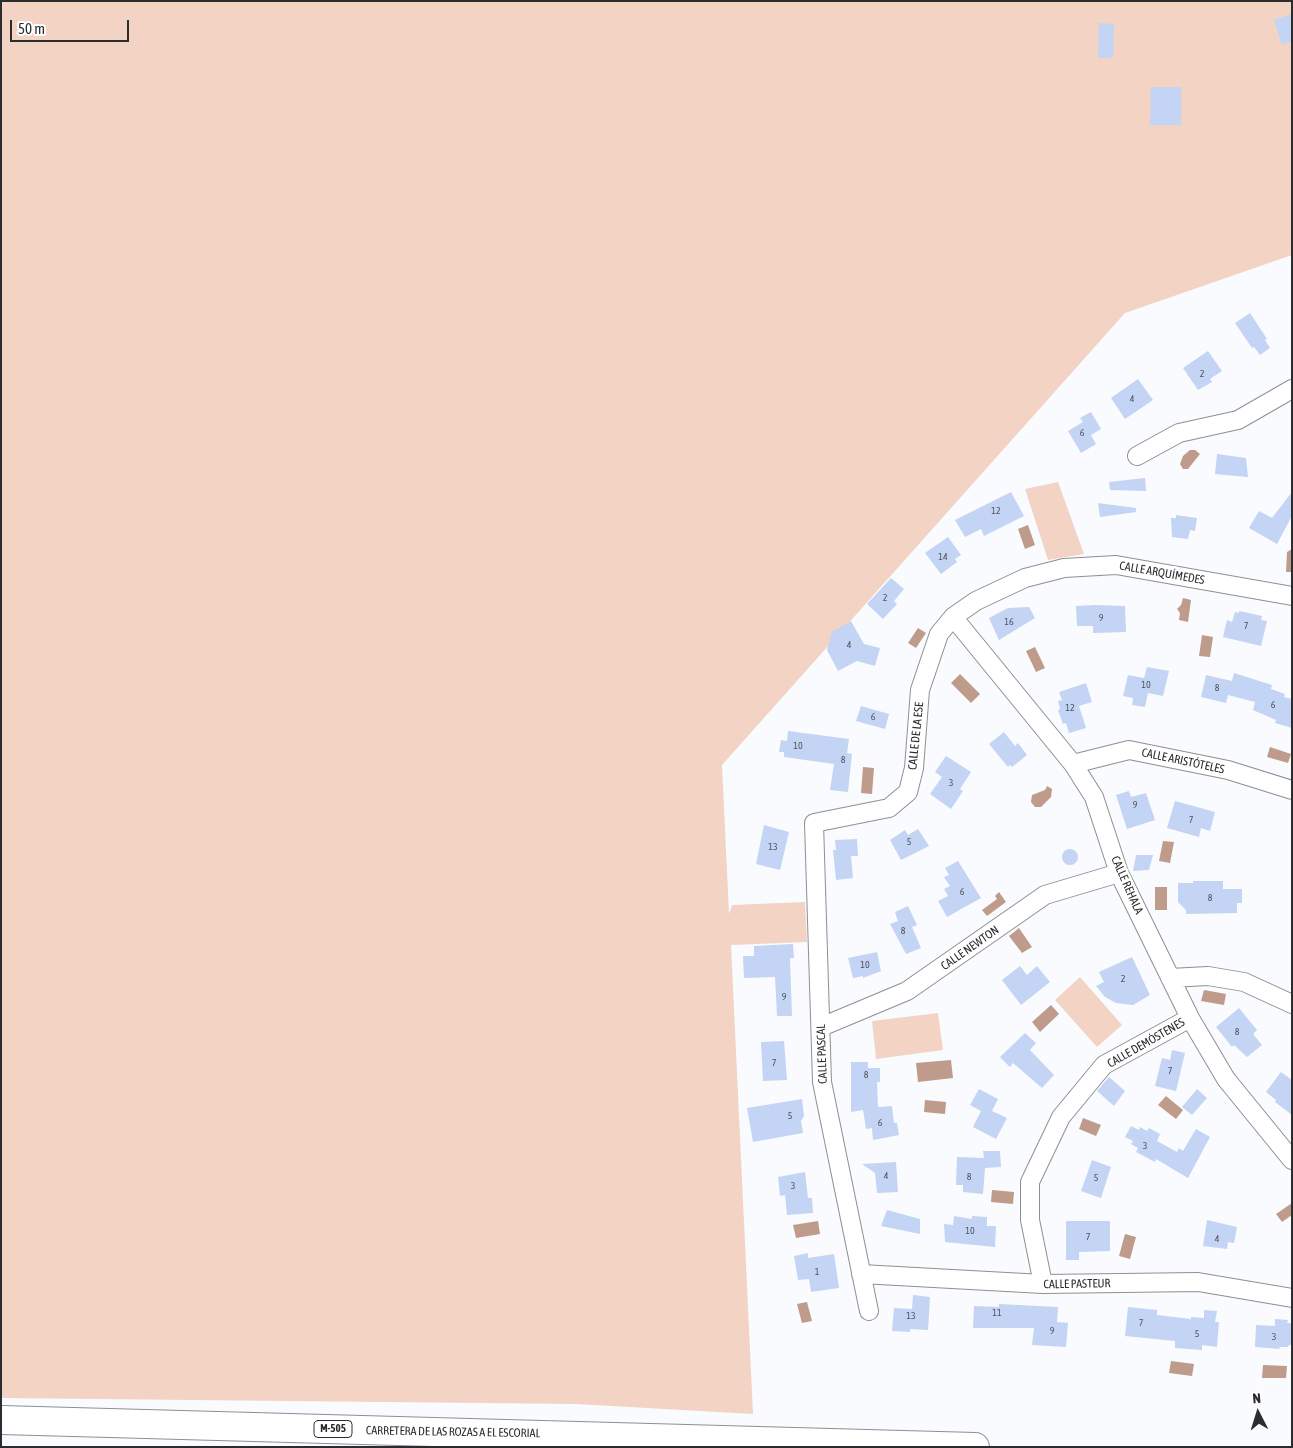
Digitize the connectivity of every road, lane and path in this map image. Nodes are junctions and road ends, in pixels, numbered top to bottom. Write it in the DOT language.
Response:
graph roads {
  1 [pos="1290,394"];
  2 [pos="1137,456"];
  3 [pos="1292,596"];
  4 [pos="953,617"];
  5 [pos="1073,764"];
  6 [pos="1292,790"];
  7 [pos="814,823"];
  8 [pos="1119,873"];
  9 [pos="1170,978"];
  10 [pos="1292,1004"];
  11 [pos="1190,1018"];
  12 [pos="821,1027"];
  13 [pos="1292,1160"];
  14 [pos="861,1274"];
  15 [pos="1043,1284"];
  16 [pos="1292,1298"];
  17 [pos="869,1311"];
  18 [pos="1,1420"];
  19 [pos="975,1447"];
  1 -- 2 [label="street"];
  3 -- 4 [label="street, CALLE ARQUÍMEDES"];
  4 -- 5 [label="street, CALLE REHALA"];
  4 -- 7 [label="street, CALLE DE LA ESE"];
  5 -- 6 [label="street, CALLE ARISTÓTELES"];
  5 -- 8 [label="street, CALLE REHALA"];
  7 -- 12 [label="street, CALLE PASCAL"];
  8 -- 9 [label="street, CALLE REHALA"];
  8 -- 12 [label="street, CALLE NEWTON"];
  9 -- 10 [label="street"];
  9 -- 11 [label="street, CALLE REHALA"];
  11 -- 13 [label="street, CALLE REHALA"];
  11 -- 15 [label="street, CALLE DEMÓSTENES"];
  12 -- 14 [label="street, CALLE PASCAL"];
  14 -- 15 [label="street, CALLE PASTEUR"];
  14 -- 17 [label="street, CALLE PASCAL"];
  15 -- 16 [label="street, CALLE PASTEUR"];
  18 -- 19 [label="highway, CARRETERA DE LAS ROZAS A EL ESCORIAL / M-505"];
}
